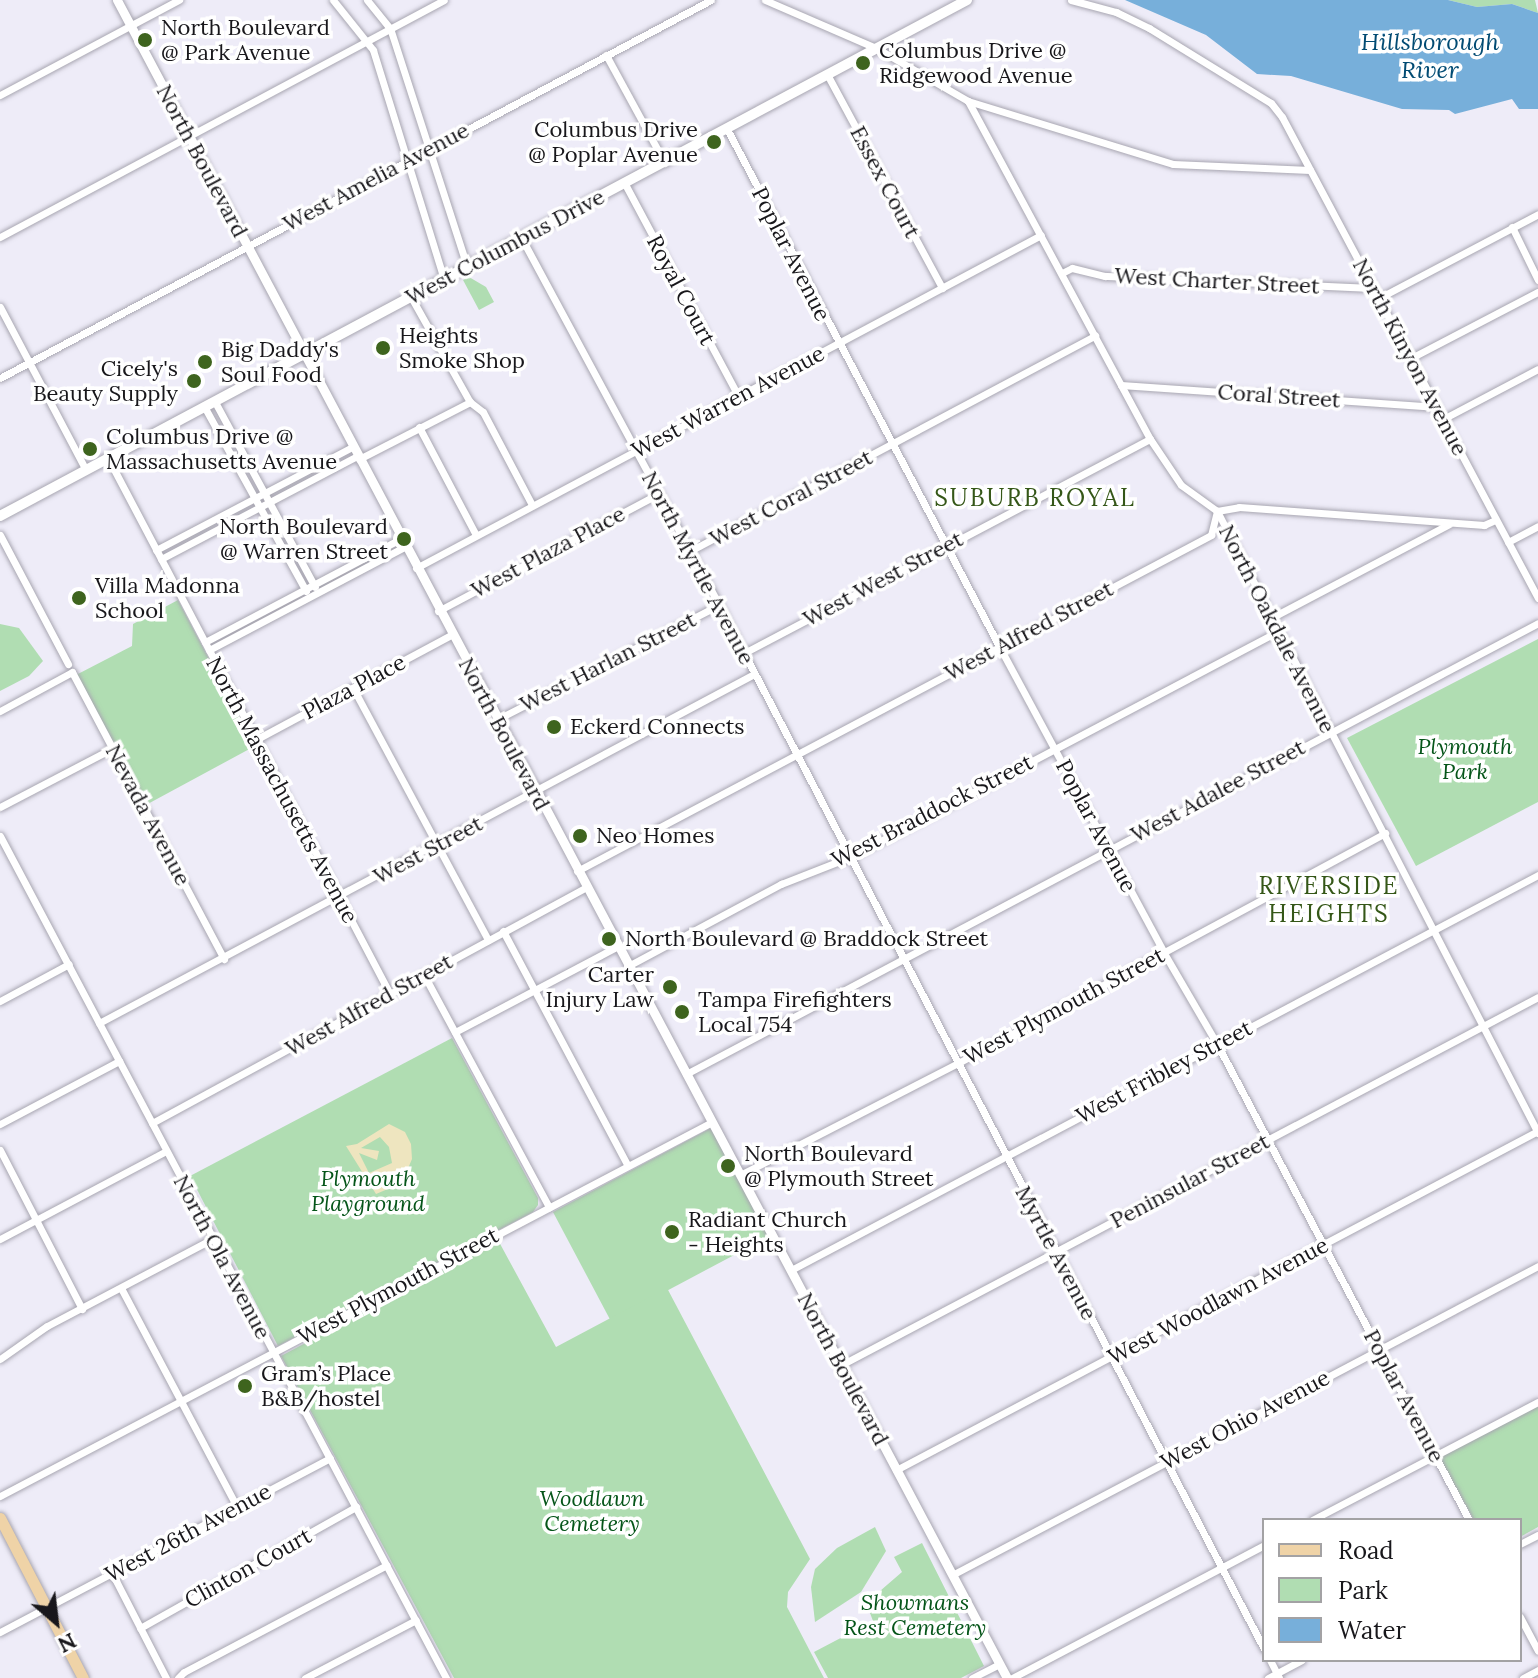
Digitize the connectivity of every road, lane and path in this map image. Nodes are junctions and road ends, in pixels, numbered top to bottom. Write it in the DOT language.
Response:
graph roads {
  1 [pos="117,0"];
  2 [pos="179,0"];
  3 [pos="333,0"];
  4 [pos="367,0"];
  5 [pos="444,0"];
  6 [pos="711,0"];
  7 [pos="765,0"];
  8 [pos="967,0"];
  9 [pos="1071,0"];
  10 [pos="131,26"];
  11 [pos="390,28"];
  12 [pos="366,40"];
  13 [pos="878,49"];
  14 [pos="606,55"];
  15 [pos="828,76"];
  16 [pos="0,95"];
  17 [pos="968,101"];
  18 [pos="727,129"];
  19 [pos="189,137"];
  20 [pos="428,148"];
  21 [pos="405,161"];
  22 [pos="665,163"];
  23 [pos="1310,170"];
  24 [pos="625,184"];
  25 [pos="1538,214"];
  26 [pos="1512,227"];
  27 [pos="1041,235"];
  28 [pos="0,237"];
  29 [pos="522,239"];
  30 [pos="247,247"];
  31 [pos="467,267"];
  32 [pos="1062,273"];
  33 [pos="444,280"];
  34 [pos="1538,280"];
  35 [pos="942,288"];
  36 [pos="1374,288"];
  37 [pos="1538,292"];
  38 [pos="411,297"];
  39 [pos="1379,298"];
  40 [pos="0,307"];
  41 [pos="1095,336"];
  42 [pos="838,344"];
  43 [pos="304,355"];
  44 [pos="1411,358"];
  45 [pos="29,363"];
  46 [pos="1538,369"];
  47 [pos="0,378"];
  48 [pos="1121,385"];
  49 [pos="738,396"];
  50 [pos="470,402"];
  51 [pos="210,405"];
  52 [pos="1437,407"];
  53 [pos="1443,419"];
  54 [pos="419,427"];
  55 [pos="1150,439"];
  56 [pos="892,444"];
  57 [pos="635,451"];
  58 [pos="356,454"];
  59 [pos="108,458"];
  60 [pos="86,470"];
  61 [pos="264,494"];
  62 [pos="658,494"];
  63 [pos="255,499"];
  64 [pos="268,503"];
  65 [pos="532,505"];
  66 [pos="260,507"];
  67 [pos="1217,511"];
  68 [pos="0,516"];
  69 [pos="1495,520"];
  70 [pos="1451,523"];
  71 [pos="1538,526"];
  72 [pos="0,535"];
  73 [pos="476,535"];
  74 [pos="1508,542"];
  75 [pos="402,543"];
  76 [pos="945,545"];
  77 [pos="156,550"];
  78 [pos="690,551"];
  79 [pos="161,559"];
  80 [pos="416,568"];
  81 [pos="316,589"];
  82 [pos="307,593"];
  83 [pos="1538,598"];
  84 [pos="719,605"];
  85 [pos="438,611"];
  86 [pos="1271,618"];
  87 [pos="1538,623"];
  88 [pos="1278,631"];
  89 [pos="451,635"];
  90 [pos="207,646"];
  91 [pos="999,646"];
  92 [pos="744,653"];
  93 [pos="70,668"];
  94 [pos="754,674"];
  95 [pos="353,688"];
  96 [pos="0,711"];
  97 [pos="496,720"];
  98 [pos="1330,732"];
  99 [pos="257,739"];
  100 [pos="113,748"];
  101 [pos="1054,749"];
  102 [pos="796,755"];
  103 [pos="535,792"];
  104 [pos="0,807"];
  105 [pos="1385,833"];
  106 [pos="0,836"];
  107 [pos="437,845"];
  108 [pos="1108,849"];
  109 [pos="11,856"];
  110 [pos="850,857"];
  111 [pos="0,861"];
  112 [pos="577,871"];
  113 [pos="1538,875"];
  114 [pos="586,887"];
  115 [pos="339,898"];
  116 [pos="503,931"];
  117 [pos="1432,931"];
  118 [pos="488,940"];
  119 [pos="618,946"];
  120 [pos="1164,953"];
  121 [pos="904,958"];
  122 [pos="224,959"];
  123 [pos="69,964"];
  124 [pos="628,966"];
  125 [pos="424,975"];
  126 [pos="535,991"];
  127 [pos="390,994"];
  128 [pos="1538,997"];
  129 [pos="0,1001"];
  130 [pos="99,1023"];
  131 [pos="1481,1027"];
  132 [pos="455,1032"];
  133 [pos="1217,1044"];
  134 [pos="119,1061"];
  135 [pos="960,1062"];
  136 [pos="686,1074"];
  137 [pos="712,1122"];
  138 [pos="152,1123"];
  139 [pos="0,1124"];
  140 [pos="1538,1132"];
  141 [pos="1268,1140"];
  142 [pos="0,1150"];
  143 [pos="166,1151"];
  144 [pos="1005,1157"];
  145 [pos="627,1164"];
  146 [pos="740,1175"];
  147 [pos="549,1207"];
  148 [pos="37,1219"];
  149 [pos="0,1239"];
  150 [pos="212,1239"];
  151 [pos="1323,1245"];
  152 [pos="1055,1253"];
  153 [pos="1538,1266"];
  154 [pos="791,1270"];
  155 [pos="121,1288"];
  156 [pos="82,1309"];
  157 [pos="1379,1350"];
  158 [pos="272,1353"];
  159 [pos="1112,1358"];
  160 [pos="0,1359"];
  161 [pos="841,1365"];
  162 [pos="181,1400"];
  163 [pos="1538,1402"];
  164 [pos="1435,1456"];
  165 [pos="330,1458"];
  166 [pos="1166,1462"];
  167 [pos="896,1470"];
  168 [pos="0,1496"];
  169 [pos="237,1507"];
  170 [pos="356,1507"];
  171 [pos="0,1518"];
  172 [pos="1316,1518"];
  173 [pos="1468,1518"];
  174 [pos="1262,1546"];
  175 [pos="387,1565"];
  176 [pos="1221,1567"];
  177 [pos="112,1573"];
  178 [pos="952,1575"];
  179 [pos="47,1608"];
  180 [pos="416,1620"];
  181 [pos="1522,1621"];
  182 [pos="140,1628"];
  183 [pos="0,1632"];
  184 [pos="1262,1645"];
  185 [pos="1538,1651"];
  186 [pos="1299,1662"];
  187 [pos="999,1664"];
  188 [pos="1538,1670"];
  189 [pos="1278,1676"];
  190 [pos="443,1677"];
  191 [pos="83,1678"];
  192 [pos="166,1678"];
  193 [pos="178,1678"];
  194 [pos="305,1678"];
  195 [pos="972,1678"];
  196 [pos="1010,1678"];
  197 [pos="1268,1678"];
  198 [pos="1523,1678"];
  1 -- 10 [label="street, North Boulevard"];
  2 -- 10 [label="street"];
  3 -- 12 [label="street"];
  4 -- 11 [label="street"];
  5 -- 11 [label="street"];
  6 -- 14 [label="street, West Amelia Avenue"];
  7 -- 13 [label="street"];
  8 -- 13 [label="main road, West Columbus Drive"];
  9 -- 23 [label="street, North Kinyon Avenue"];
  10 -- 16 [label="street"];
  10 -- 19 [label="street, North Boulevard"];
  11 -- 12 [label="street"];
  11 -- 20 [label="street"];
  12 -- 19 [label="street"];
  12 -- 21 [label="street"];
  13 -- 15 [label="main road, West Columbus Drive"];
  13 -- 17 [label="street"];
  14 -- 20 [label="street, West Amelia Avenue"];
  14 -- 22 [label="street"];
  15 -- 18 [label="main road, West Columbus Drive"];
  15 -- 35 [label="street, Essex Court"];
  17 -- 23 [label="street"];
  17 -- 27 [label="street, North Oakdale Avenue"];
  18 -- 22 [label="main road, West Columbus Drive"];
  18 -- 42 [label="street, Poplar Avenue"];
  19 -- 28 [label="street"];
  19 -- 30 [label="street, North Boulevard"];
  20 -- 21 [label="street, West Amelia Avenue"];
  20 -- 31 [label="street"];
  21 -- 30 [label="street, West Amelia Avenue"];
  21 -- 33 [label="street"];
  22 -- 24 [label="main road, West Columbus Drive"];
  23 -- 36 [label="street, North Kinyon Avenue"];
  24 -- 29 [label="main road, West Columbus Drive"];
  24 -- 49 [label="street, Royal Court"];
  25 -- 26 [label="street"];
  26 -- 34 [label="street"];
  26 -- 39 [label="street"];
  27 -- 32 [label="street, North Oakdale Avenue"];
  27 -- 35 [label="street, West Warren Avenue"];
  29 -- 31 [label="main road, West Columbus Drive"];
  29 -- 57 [label="street, North Myrtle Avenue"];
  30 -- 43 [label="street, North Boulevard"];
  30 -- 45 [label="street, West Amelia Avenue"];
  31 -- 33 [label="main road, West Columbus Drive"];
  32 -- 36 [label="street, West Charter Street"];
  32 -- 41 [label="street, North Oakdale Avenue"];
  33 -- 38 [label="main road, West Columbus Drive"];
  35 -- 42 [label="street, West Warren Avenue"];
  36 -- 39 [label="street, North Kinyon Avenue"];
  37 -- 44 [label="street"];
  38 -- 43 [label="main road, West Columbus Drive"];
  38 -- 50 [label="street"];
  39 -- 44 [label="street, North Kinyon Avenue"];
  40 -- 45 [label="street"];
  41 -- 48 [label="street, North Oakdale Avenue"];
  41 -- 56 [label="street"];
  42 -- 49 [label="street, West Warren Avenue"];
  42 -- 56 [label="street, Poplar Avenue"];
  43 -- 51 [label="main road, West Columbus Drive"];
  43 -- 58 [label="street, North Boulevard"];
  44 -- 52 [label="street, North Kinyon Avenue"];
  45 -- 47 [label="street, West Amelia Avenue"];
  45 -- 60 [label="street"];
  46 -- 53 [label="street"];
  48 -- 52 [label="street, Coral Street"];
  48 -- 55 [label="street, North Oakdale Avenue"];
  49 -- 57 [label="street, West Warren Avenue"];
  50 -- 54 [label="street"];
  50 -- 65 [label="street"];
  51 -- 59 [label="main road, West Columbus Drive"];
  51 -- 61 [label="street"];
  51 -- 63 [label="street"];
  52 -- 53 [label="street, North Kinyon Avenue"];
  53 -- 69 [label="street, North Kinyon Avenue"];
  54 -- 58 [label="street"];
  54 -- 73 [label="street"];
  55 -- 67 [label="street, North Oakdale Avenue"];
  55 -- 76 [label="street, West West Street"];
  56 -- 76 [label="street, Poplar Avenue"];
  56 -- 78 [label="street, West Coral Street"];
  57 -- 62 [label="street, North Myrtle Avenue"];
  57 -- 65 [label="street, West Warren Avenue"];
  58 -- 61 [label="street"];
  58 -- 64 [label="street"];
  58 -- 75 [label="street, North Boulevard"];
  59 -- 60 [label="main road, West Columbus Drive"];
  59 -- 77 [label="street, North Massachusetts Avenue"];
  60 -- 68 [label="main road, West Columbus Drive"];
  61 -- 63 [label="street"];
  61 -- 64 [label="street"];
  62 -- 78 [label="street, North Myrtle Avenue"];
  62 -- 85 [label="street, West Plaza Place"];
  63 -- 66 [label="street"];
  63 -- 77 [label="street"];
  64 -- 66 [label="street"];
  64 -- 81 [label="street"];
  65 -- 73 [label="street, West Warren Avenue"];
  66 -- 79 [label="street"];
  66 -- 82 [label="street"];
  67 -- 70 [label="street"];
  67 -- 86 [label="street, North Oakdale Avenue"];
  67 -- 91 [label="street, West Alfred Street"];
  69 -- 70 [label="street"];
  69 -- 74 [label="street, North Kinyon Avenue"];
  70 -- 86 [label="street"];
  71 -- 74 [label="street"];
  72 -- 93 [label="street, Nevada Avenue"];
  73 -- 80 [label="street, West Warren Avenue"];
  74 -- 83 [label="street, North Kinyon Avenue"];
  75 -- 80 [label="street, North Boulevard"];
  75 -- 81 [label="street"];
  76 -- 91 [label="street, Poplar Avenue"];
  76 -- 92 [label="street, West West Street"];
  77 -- 79 [label="street, North Massachusetts Avenue"];
  78 -- 84 [label="street, North Myrtle Avenue"];
  79 -- 90 [label="street, North Massachusetts Avenue"];
  80 -- 85 [label="street, North Boulevard"];
  81 -- 82 [label="street"];
  82 -- 90 [label="street"];
  84 -- 92 [label="street, North Myrtle Avenue"];
  84 -- 97 [label="street, West Harlan Street"];
  85 -- 89 [label="street, North Boulevard"];
  86 -- 88 [label="street, North Oakdale Avenue"];
  87 -- 98 [label="street, West Adalee Street"];
  88 -- 98 [label="street, North Oakdale Avenue"];
  88 -- 101 [label="street, West Braddock Street"];
  89 -- 95 [label="street, Plaza Place"];
  89 -- 97 [label="street, North Boulevard"];
  90 -- 99 [label="street, North Massachusetts Avenue"];
  91 -- 101 [label="street, Poplar Avenue"];
  91 -- 102 [label="street, West Alfred Street"];
  92 -- 94 [label="street, North Myrtle Avenue"];
  93 -- 96 [label="street"];
  93 -- 100 [label="street, Nevada Avenue"];
  94 -- 102 [label="street, North Myrtle Avenue"];
  94 -- 103 [label="street, West Street"];
  95 -- 99 [label="street, Plaza Place"];
  95 -- 107 [label="street"];
  97 -- 103 [label="street, North Boulevard"];
  98 -- 105 [label="street, North Oakdale Avenue"];
  98 -- 108 [label="street, West Adalee Street"];
  99 -- 115 [label="street, North Massachusetts Avenue"];
  100 -- 104 [label="street"];
  100 -- 122 [label="street, Nevada Avenue"];
  101 -- 108 [label="street, Poplar Avenue"];
  101 -- 110 [label="street, West Braddock Street"];
  102 -- 110 [label="street, North Myrtle Avenue"];
  102 -- 112 [label="street, West Alfred Street"];
  103 -- 107 [label="street, West Street"];
  103 -- 112 [label="street, North Boulevard"];
  105 -- 117 [label="street, North Oakdale Avenue"];
  105 -- 120 [label="street, West Plymouth Street"];
  106 -- 109 [label="street, North Ola Avenue"];
  107 -- 115 [label="street, West Street"];
  107 -- 118 [label="street"];
  108 -- 120 [label="street, Poplar Avenue"];
  108 -- 121 [label="street, West Adalee Street"];
  109 -- 111 [label="street"];
  109 -- 123 [label="street, North Ola Avenue"];
  110 -- 121 [label="street, Myrtle Avenue"];
  110 -- 124 [label="street, West Braddock Street"];
  112 -- 114 [label="street, North Boulevard"];
  113 -- 117 [label="street, West Fribley Street"];
  114 -- 116 [label="street, West Alfred Street"];
  114 -- 119 [label="street, North Boulevard"];
  115 -- 122 [label="street, West Street"];
  115 -- 127 [label="street, North Massachusetts Avenue"];
  116 -- 118 [label="street, West Alfred Street"];
  116 -- 126 [label="street"];
  117 -- 131 [label="street, North Oakdale Avenue"];
  117 -- 133 [label="street, West Fribley Street"];
  118 -- 125 [label="street, West Alfred Street"];
  119 -- 124 [label="street, North Boulevard"];
  119 -- 126 [label="street"];
  120 -- 133 [label="street, Poplar Avenue"];
  120 -- 135 [label="street, West Plymouth Street"];
  121 -- 135 [label="street, Myrtle Avenue"];
  121 -- 136 [label="street, West Adalee Street"];
  122 -- 130 [label="street, West Street"];
  123 -- 129 [label="street"];
  123 -- 130 [label="street, North Ola Avenue"];
  124 -- 136 [label="street, North Boulevard"];
  125 -- 127 [label="street, West Alfred Street"];
  125 -- 132 [label="street"];
  126 -- 132 [label="street"];
  126 -- 145 [label="street"];
  127 -- 138 [label="street, West Alfred Street"];
  128 -- 131 [label="street, Peninsular Street"];
  130 -- 134 [label="street, North Ola Avenue"];
  131 -- 140 [label="street, North Oakdale Avenue"];
  131 -- 141 [label="street, Peninsular Street"];
  132 -- 147 [label="street"];
  133 -- 141 [label="street, Poplar Avenue"];
  133 -- 144 [label="street, West Fribley Street"];
  134 -- 138 [label="street, North Ola Avenue"];
  134 -- 139 [label="street"];
  135 -- 144 [label="street, Myrtle Avenue"];
  135 -- 146 [label="street, West Plymouth Street"];
  136 -- 137 [label="street, North Boulevard"];
  137 -- 145 [label="street, West Plymouth Street"];
  137 -- 146 [label="street, North Boulevard"];
  138 -- 143 [label="street, North Ola Avenue"];
  140 -- 151 [label="street, West Woodlawn Avenue"];
  141 -- 151 [label="street, Poplar Avenue"];
  141 -- 152 [label="street, Peninsular Street"];
  142 -- 148 [label="street"];
  143 -- 148 [label="street"];
  143 -- 150 [label="street, North Ola Avenue"];
  144 -- 152 [label="street, Myrtle Avenue"];
  144 -- 154 [label="street, West Fribley Street"];
  145 -- 147 [label="street, West Plymouth Street"];
  146 -- 154 [label="street, North Boulevard"];
  147 -- 158 [label="street, West Plymouth Street"];
  148 -- 149 [label="street"];
  148 -- 156 [label="street"];
  150 -- 155 [label="street"];
  150 -- 158 [label="street, North Ola Avenue"];
  151 -- 157 [label="street, Poplar Avenue"];
  151 -- 159 [label="street, West Woodlawn Avenue"];
  152 -- 159 [label="street, Myrtle Avenue"];
  152 -- 161 [label="street, Peninsular Street"];
  153 -- 157 [label="street, West Ohio Avenue"];
  154 -- 161 [label="street, North Boulevard"];
  155 -- 156 [label="street"];
  155 -- 162 [label="street"];
  156 -- 160 [label="street"];
  157 -- 164 [label="street, Poplar Avenue"];
  157 -- 166 [label="street, West Ohio Avenue"];
  158 -- 162 [label="street, West Plymouth Street"];
  158 -- 165 [label="street, North Ola Avenue"];
  159 -- 166 [label="street, Myrtle Avenue"];
  159 -- 167 [label="street, West Woodlawn Avenue"];
  161 -- 167 [label="street, North Boulevard"];
  162 -- 168 [label="street, West Plymouth Street"];
  162 -- 169 [label="street"];
  163 -- 164 [label="street"];
  164 -- 172 [label="street"];
  164 -- 173 [label="street, Poplar Avenue"];
  165 -- 169 [label="street, West 26th Avenue"];
  165 -- 170 [label="street, North Ola Avenue"];
  166 -- 176 [label="street, Myrtle Avenue"];
  166 -- 178 [label="street, West Ohio Avenue"];
  167 -- 178 [label="street, North Boulevard"];
  169 -- 177 [label="street, West 26th Avenue"];
  170 -- 175 [label="street, North Ola Avenue"];
  170 -- 182 [label="street, Clinton Court"];
  171 -- 179 [label="main road"];
  174 -- 176 [label="street"];
  175 -- 180 [label="street, North Ola Avenue"];
  175 -- 193 [label="street"];
  176 -- 184 [label="street, Myrtle Avenue"];
  176 -- 196 [label="street"];
  177 -- 179 [label="street, West 26th Avenue"];
  177 -- 182 [label="street"];
  178 -- 187 [label="street, North Boulevard"];
  179 -- 183 [label="street, West 26th Avenue"];
  179 -- 191 [label="main road"];
  180 -- 190 [label="street, North Ola Avenue"];
  180 -- 194 [label="street"];
  181 -- 185 [label="street"];
  182 -- 192 [label="street"];
  186 -- 189 [label="street"];
  187 -- 195 [label="street"];
  187 -- 196 [label="street, North Boulevard"];
  188 -- 198 [label="street"];
  189 -- 197 [label="street"];
}
